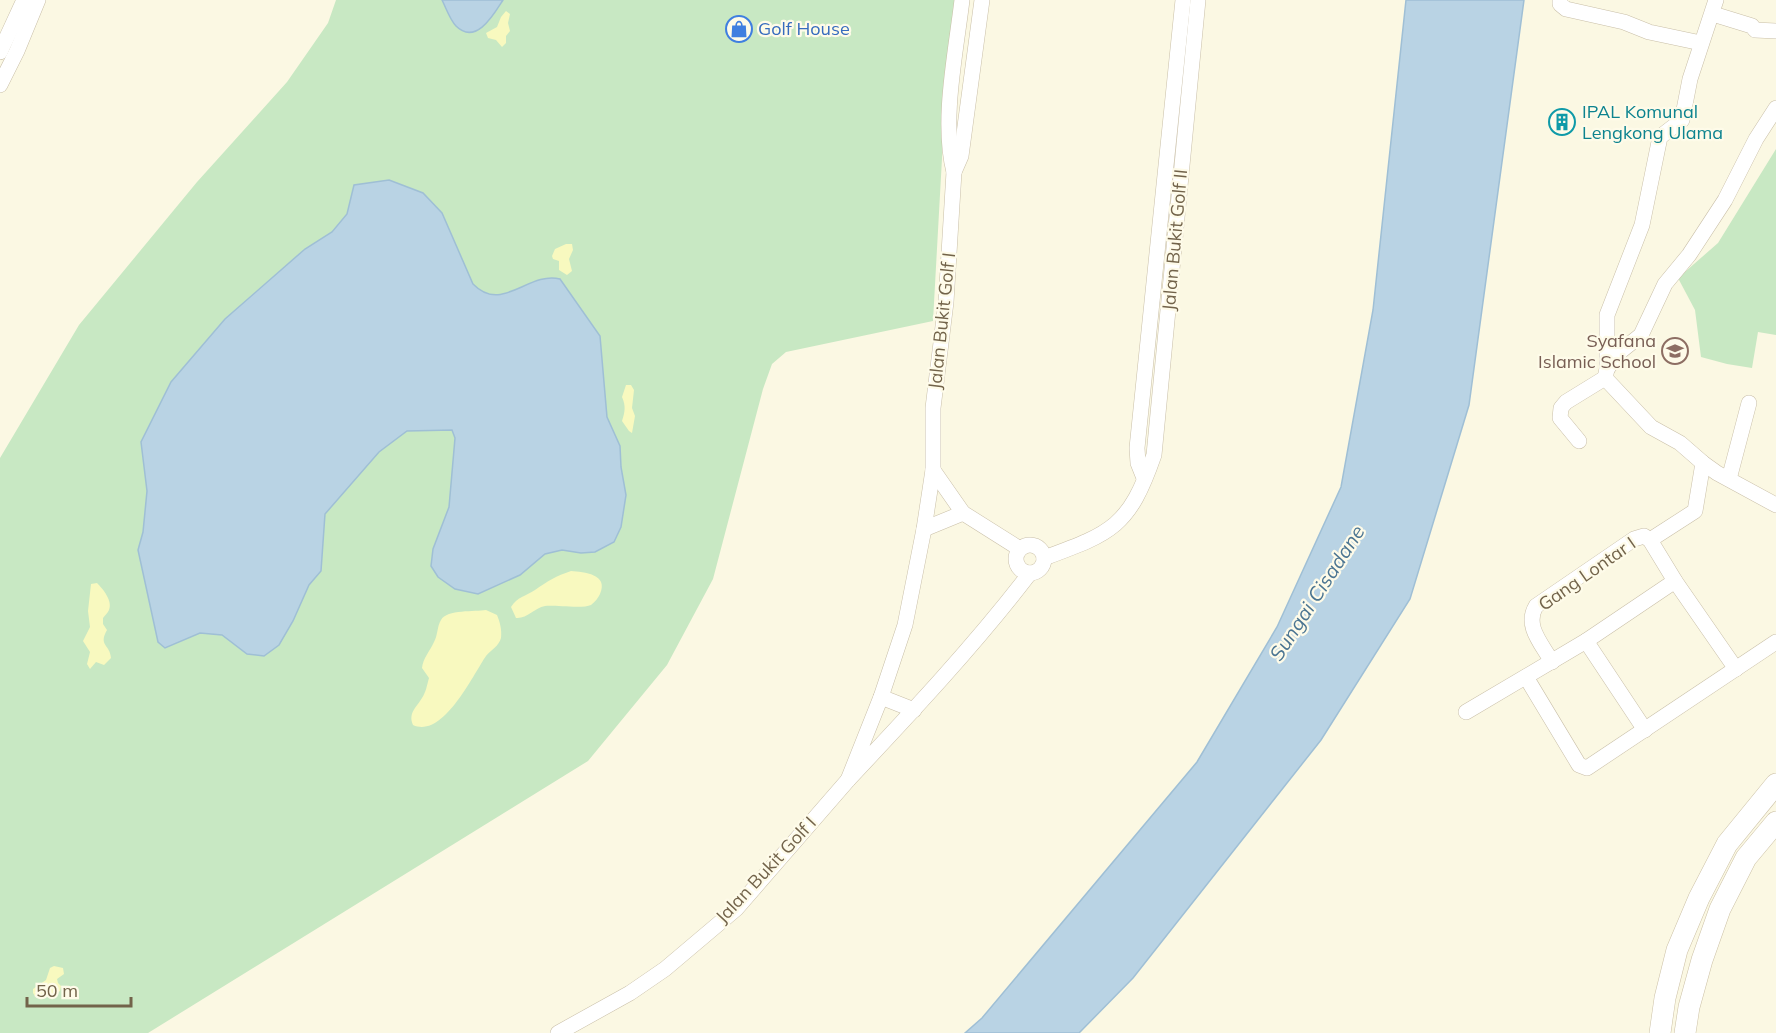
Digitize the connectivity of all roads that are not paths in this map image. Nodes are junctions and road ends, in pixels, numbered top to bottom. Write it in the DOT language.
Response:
graph roads {
  1 [pos="24,0"];
  2 [pos="38,0"];
  3 [pos="962,0"];
  4 [pos="982,0"];
  5 [pos="1182,0"];
  6 [pos="1198,0"];
  7 [pos="1560,0"];
  8 [pos="1714,7"];
  9 [pos="1776,32"];
  10 [pos="1701,43"];
  11 [pos="1,47"];
  12 [pos="0,85"];
  13 [pos="1776,108"];
  14 [pos="954,172"];
  15 [pos="1607,377"];
  16 [pos="1749,403"];
  17 [pos="1576,437"];
  18 [pos="1702,463"];
  19 [pos="933,470"];
  20 [pos="1144,478"];
  21 [pos="1729,479"];
  22 [pos="1776,505"];
  23 [pos="963,513"];
  24 [pos="924,529"];
  25 [pos="1650,540"];
  26 [pos="1020,549"];
  27 [pos="1044,558"];
  28 [pos="1030,573"];
  29 [pos="1675,581"];
  30 [pos="1586,641"];
  31 [pos="1776,642"];
  32 [pos="1552,662"];
  33 [pos="1736,669"];
  34 [pos="1526,677"];
  35 [pos="881,697"];
  36 [pos="914,710"];
  37 [pos="1466,712"];
  38 [pos="1645,730"];
  39 [pos="848,780"];
  40 [pos="1776,784"];
  41 [pos="1776,822"];
  42 [pos="558,1033"];
  43 [pos="1660,1033"];
  44 [pos="1685,1033"];
  1 -- 11 [label="street"];
  2 -- 12 [label="street"];
  3 -- 14 [label="street, Jalan Bukit Golf I"];
  4 -- 14 [label="street, Jalan Bukit Golf I"];
  5 -- 20 [label="street, Jalan Bukit Golf II"];
  6 -- 20 [label="street, Jalan Bukit Golf II"];
  7 -- 10 [label="street"];
  8 -- 9 [label="street"];
  8 -- 10 [label="street"];
  10 -- 15 [label="street"];
  13 -- 15 [label="street"];
  14 -- 19 [label="street, Jalan Bukit Golf I"];
  15 -- 17 [label="street"];
  15 -- 18 [label="street"];
  16 -- 21 [label="street"];
  18 -- 21 [label="street"];
  18 -- 25 [label="street"];
  19 -- 23 [label="street"];
  19 -- 24 [label="street, Jalan Bukit Golf I"];
  20 -- 27 [label="street, Jalan Bukit Golf II"];
  21 -- 22 [label="street"];
  23 -- 24 [label="street"];
  23 -- 26 [label="street"];
  24 -- 35 [label="street, Jalan Bukit Golf I"];
  25 -- 29 [label="street, Gang Lontar I"];
  25 -- 32 [label="street, Gang Lontar I"];
  26 -- 27 [label="street"];
  26 -- 28 [label="street"];
  27 -- 28 [label="street"];
  28 -- 36 [label="street, Jalan Bukit Golf I"];
  29 -- 30 [label="street"];
  29 -- 33 [label="street, Gang Lontar I"];
  30 -- 32 [label="street"];
  30 -- 38 [label="street"];
  31 -- 33 [label="street"];
  32 -- 34 [label="street"];
  33 -- 38 [label="street"];
  34 -- 37 [label="street"];
  34 -- 38 [label="street"];
  35 -- 36 [label="street"];
  35 -- 39 [label="street, Jalan Bukit Golf I"];
  36 -- 39 [label="street, Jalan Bukit Golf I"];
  39 -- 42 [label="street, Jalan Bukit Golf I"];
  40 -- 43 [label="main road"];
  41 -- 44 [label="main road"];
}
